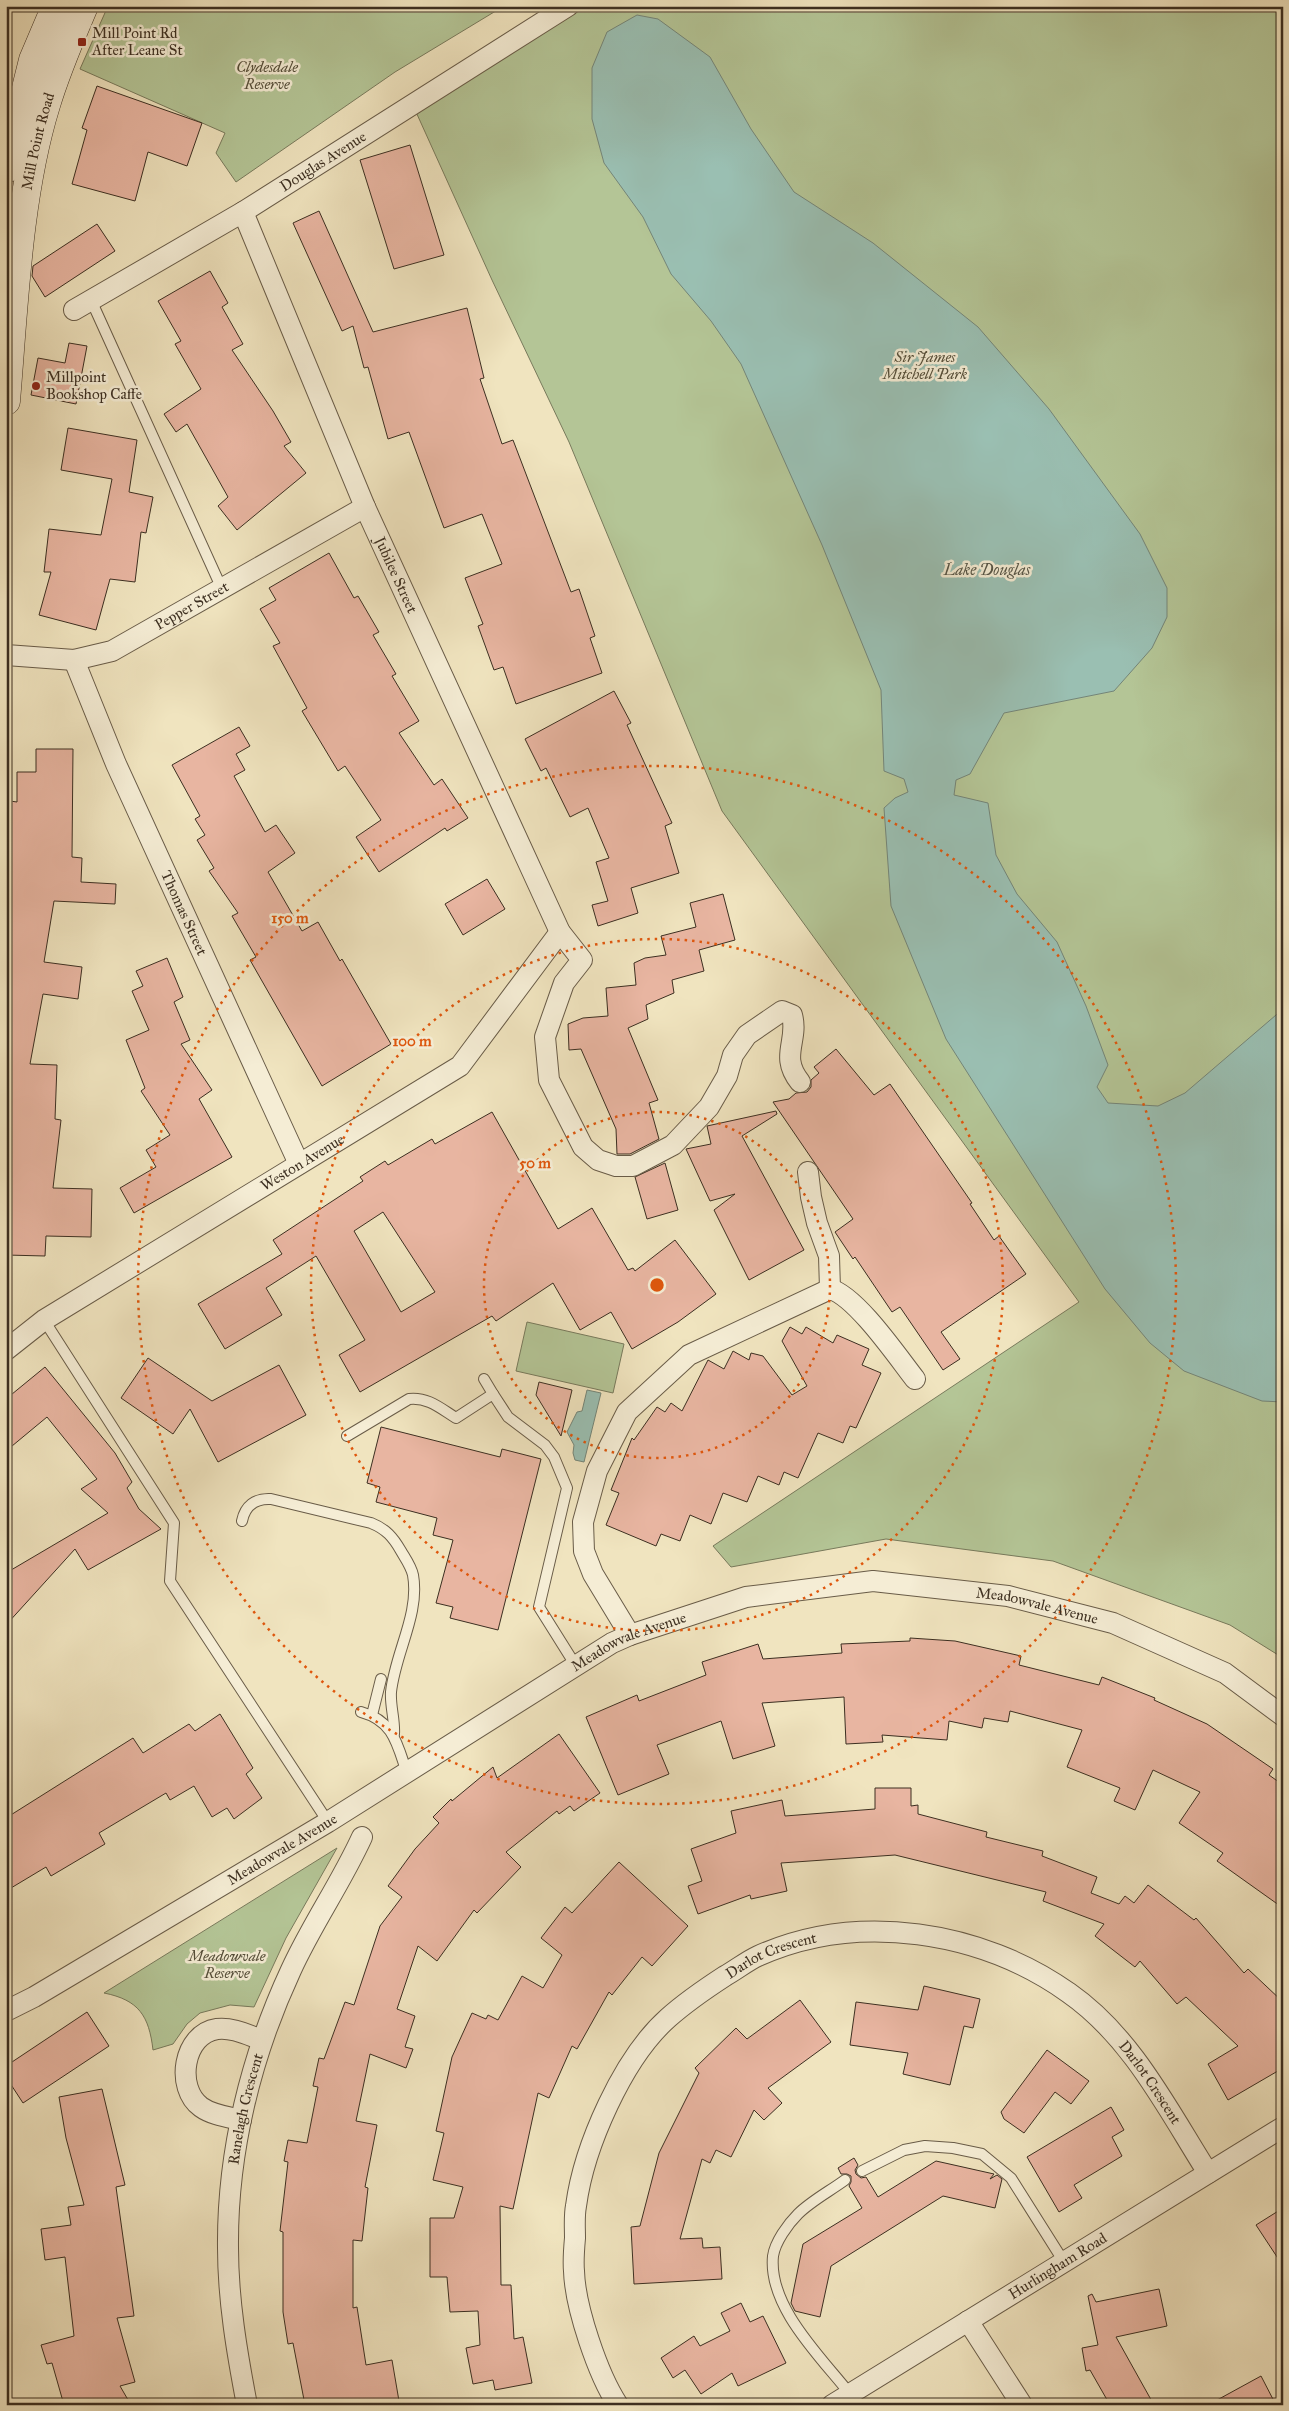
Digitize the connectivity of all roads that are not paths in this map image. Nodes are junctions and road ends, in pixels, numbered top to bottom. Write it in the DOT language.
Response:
graph roads {
  1 [pos="56,6"];
  2 [pos="84,6"];
  3 [pos="568,6"];
  4 [pos="6,169"];
  5 [pos="243,212"];
  6 [pos="82,305"];
  7 [pos="7,375"];
  8 [pos="365,507"];
  9 [pos="222,588"];
  10 [pos="6,655"];
  11 [pos="74,660"];
  12 [pos="560,932"];
  13 [pos="800,1082"];
  14 [pos="299,1164"];
  15 [pos="808,1172"];
  16 [pos="830,1289"];
  17 [pos="44,1320"];
  18 [pos="6,1350"];
  19 [pos="484,1379"];
  20 [pos="915,1379"];
  21 [pos="493,1394"];
  22 [pos="348,1436"];
  23 [pos="242,1522"];
  24 [pos="630,1636"];
  25 [pos="576,1666"];
  26 [pos="381,1679"];
  27 [pos="361,1712"];
  28 [pos="372,1715"];
  29 [pos="1283,1716"];
  30 [pos="394,1734"];
  31 [pos="407,1773"];
  32 [pos="328,1822"];
  33 [pos="362,1837"];
  34 [pos="34,1997"];
  35 [pos="6,2011"];
  36 [pos="6,2023"];
  37 [pos="262,2040"];
  38 [pos="241,2120"];
  39 [pos="1283,2127"];
  40 [pos="862,2170"];
  41 [pos="1208,2173"];
  42 [pos="845,2180"];
  43 [pos="1064,2262"];
  44 [pos="968,2320"];
  45 [pos="850,2394"];
  46 [pos="247,2405"];
  47 [pos="618,2405"];
  48 [pos="832,2405"];
  49 [pos="1022,2405"];
  1 -- 4 [label="main road, Mill Point Road"];
  2 -- 7 [label="main road, Mill Point Road"];
  3 -- 5 [label="street, Douglas Avenue"];
  5 -- 6 [label="street, Douglas Avenue"];
  5 -- 8 [label="street, Jubilee Street"];
  6 -- 9 [label="lane"];
  8 -- 9 [label="street, Pepper Street"];
  8 -- 12 [label="street, Jubilee Street"];
  9 -- 11 [label="street, Pepper Street"];
  10 -- 11 [label="street, Pepper Street"];
  11 -- 14 [label="street, Thomas Street"];
  12 -- 13 [label="street, Jubilee Street"];
  12 -- 14 [label="street, Weston Avenue"];
  14 -- 17 [label="street, Weston Avenue"];
  15 -- 16 [label="street"];
  16 -- 20 [label="street"];
  16 -- 24 [label="street"];
  17 -- 18 [label="street, Weston Avenue"];
  17 -- 32 [label="lane"];
  19 -- 21 [label="lane"];
  21 -- 22 [label="lane"];
  21 -- 25 [label="lane"];
  23 -- 30 [label="lane"];
  24 -- 25 [label="street, Meadowvale Avenue"];
  24 -- 29 [label="street, Meadowvale Avenue"];
  25 -- 31 [label="street, Meadowvale Avenue"];
  26 -- 28 [label="lane"];
  27 -- 28 [label="lane"];
  28 -- 30 [label="lane"];
  30 -- 31 [label="lane"];
  31 -- 32 [label="street, Meadowvale Avenue"];
  32 -- 34 [label="street, Meadowvale Avenue"];
  33 -- 37 [label="street, Ranelagh Crescent"];
  34 -- 35 [label="street, Meadowvale Avenue"];
  34 -- 36 [label="street, Meadowvale Avenue"];
  37 -- 38 [label="street, Ranelagh Crescent"];
  37 -- 38 [label="street"];
  38 -- 46 [label="street, Ranelagh Crescent"];
  39 -- 41 [label="street, Hurlingham Road"];
  40 -- 43 [label="lane"];
  41 -- 43 [label="street, Hurlingham Road"];
  41 -- 47 [label="street, Darlot Crescent"];
  42 -- 45 [label="lane"];
  43 -- 44 [label="street, Hurlingham Road"];
  44 -- 45 [label="street, Hurlingham Road"];
  44 -- 49 [label="street"];
  45 -- 48 [label="street, Hurlingham Road"];
}
